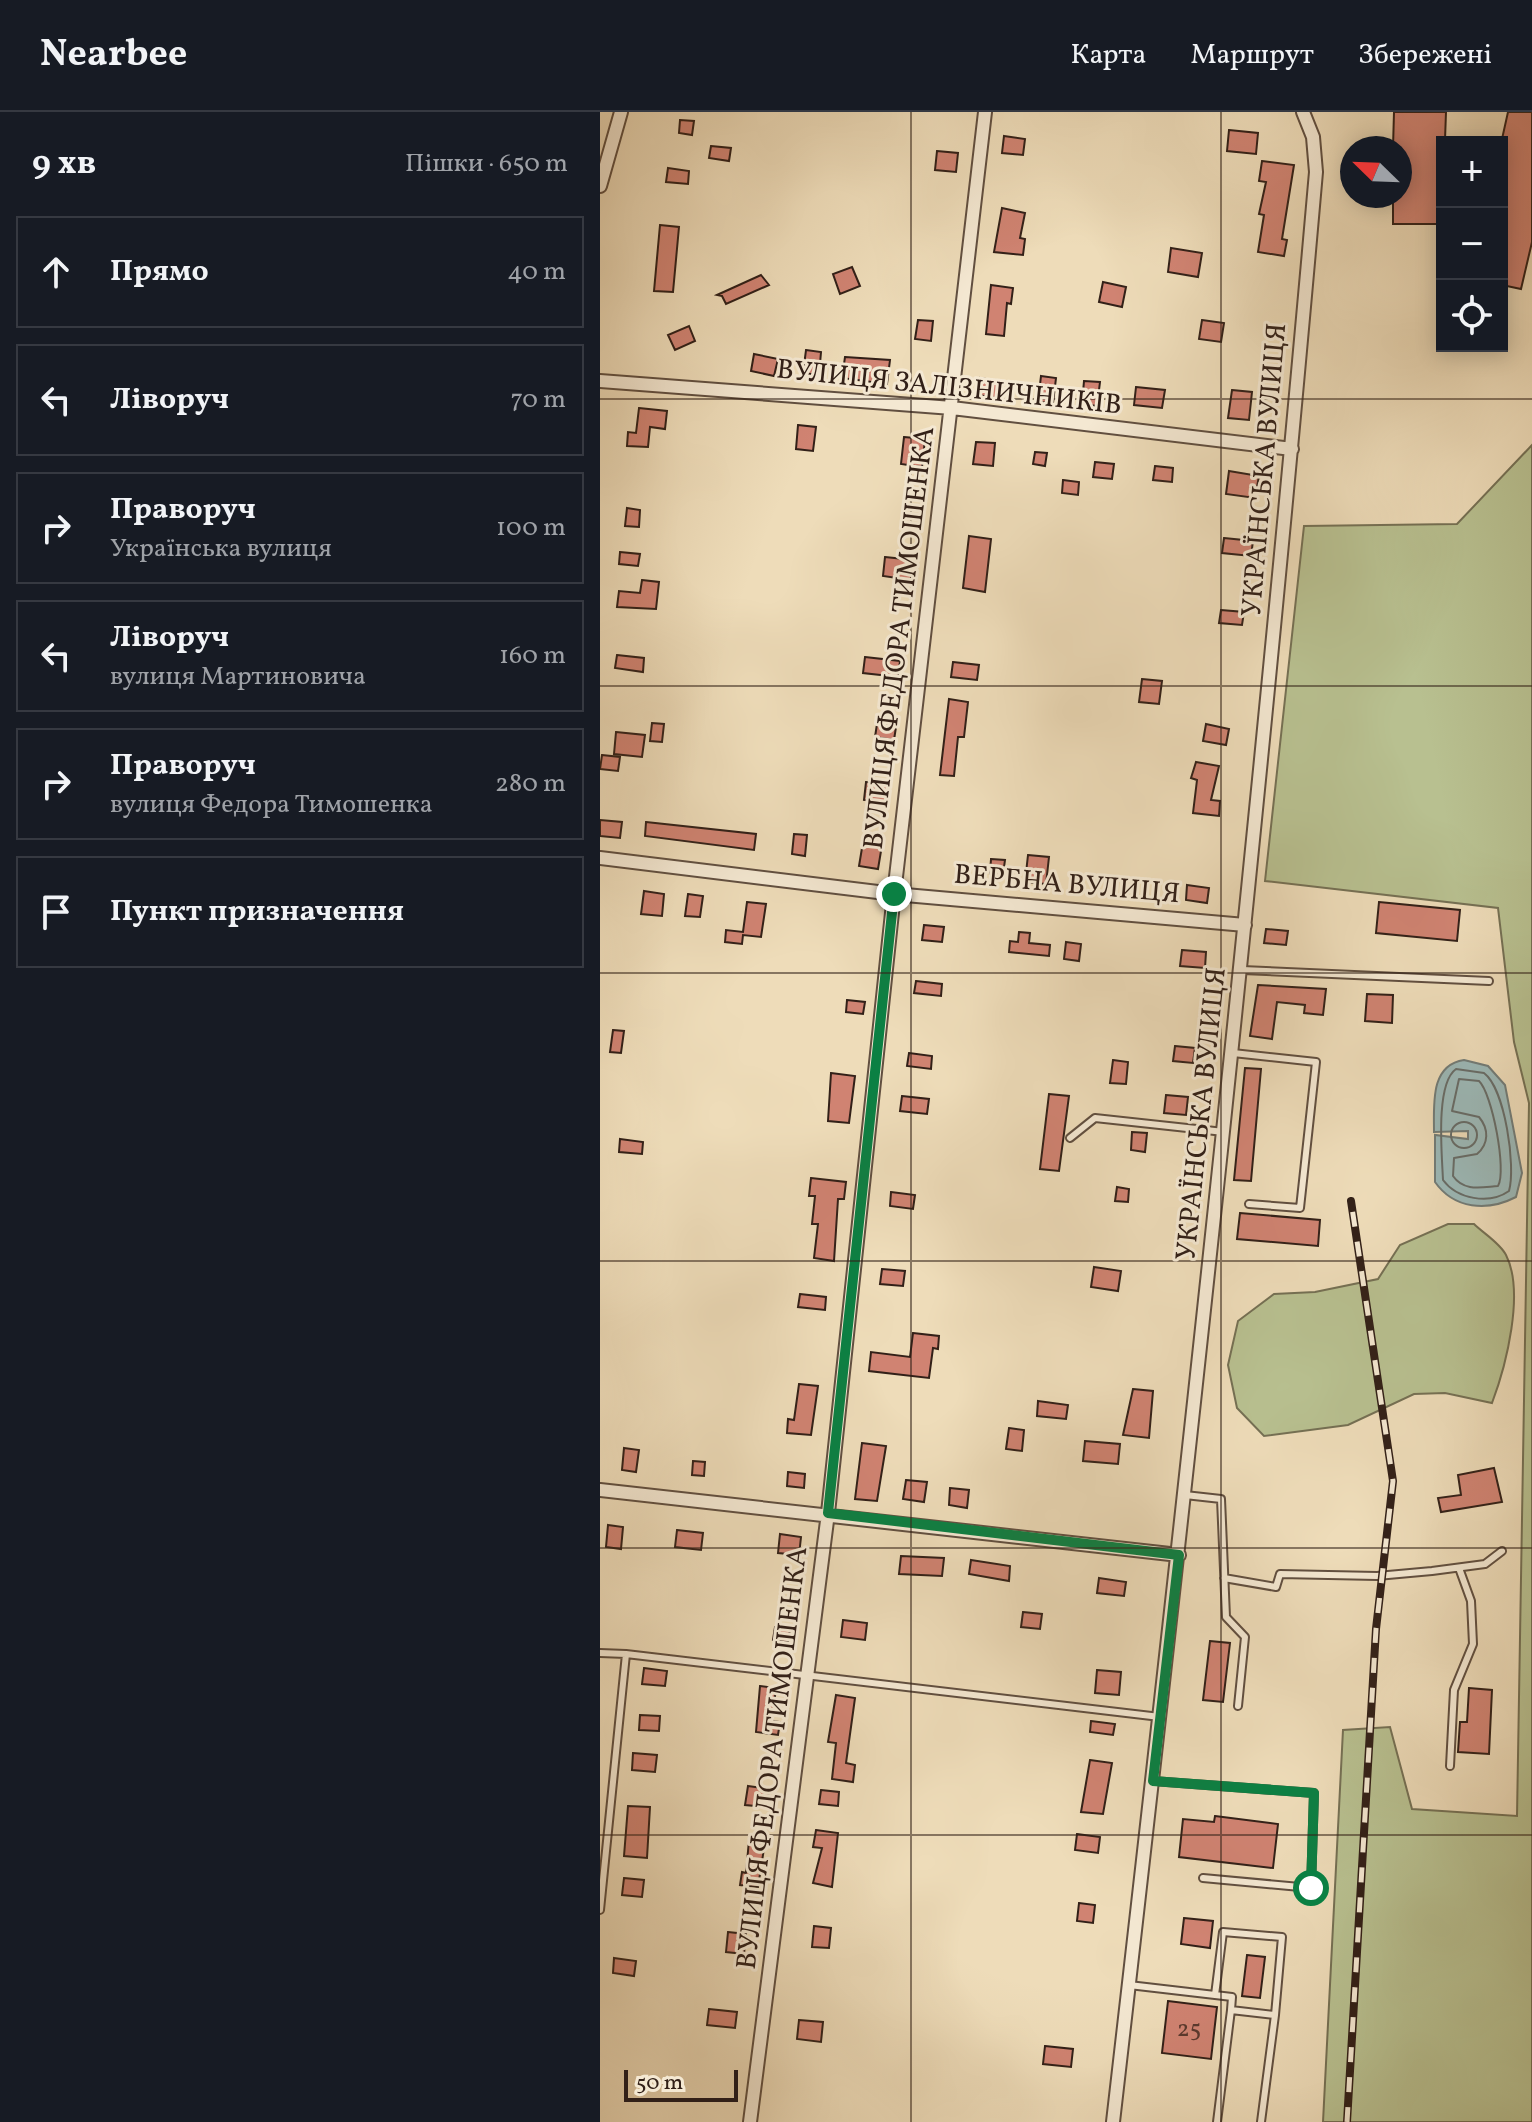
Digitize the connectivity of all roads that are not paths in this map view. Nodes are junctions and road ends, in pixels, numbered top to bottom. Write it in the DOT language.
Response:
graph roads {
  1 [pos="621,112"];
  2 [pos="985,112"];
  3 [pos="1303,112"];
  4 [pos="600,186"];
  5 [pos="600,381"];
  6 [pos="952,408"];
  7 [pos="1292,449"];
  8 [pos="600,858"];
  9 [pos="894,894"];
  10 [pos="1245,925"];
  11 [pos="1242,970"];
  12 [pos="1489,981"];
  13 [pos="1233,1053"];
  14 [pos="1224,1132"];
  15 [pos="1070,1138"];
  16 [pos="1249,1204"];
  17 [pos="600,1490"];
  18 [pos="1185,1495"];
  19 [pos="828,1513"];
  20 [pos="1502,1551"];
  21 [pos="1179,1555"];
  22 [pos="1459,1568"];
  23 [pos="1224,1578"];
  24 [pos="600,1653"];
  25 [pos="626,1654"];
  26 [pos="809,1677"];
  27 [pos="1238,1706"];
  28 [pos="1160,1717"];
  29 [pos="1450,1766"];
  30 [pos="1153,1781"];
  31 [pos="1203,1878"];
  32 [pos="600,1910"];
  33 [pos="1129,1985"];
  34 [pos="1215,1995"];
  35 [pos="1231,2010"];
  36 [pos="1275,2015"];
  37 [pos="750,2122"];
  38 [pos="1113,2122"];
  39 [pos="1217,2122"];
  40 [pos="1261,2122"];
  1 -- 4 [label="street"];
  2 -- 6 [label="street, ВУЛИЦЯ ФЕДОРА ТИМОШЕНКА"];
  3 -- 7 [label="street, УКРАЇНСЬКА ВУЛИЦЯ"];
  5 -- 6 [label="street, ВУЛИЦЯ ЗАЛІЗНИЧНИКІВ"];
  6 -- 7 [label="street, ВУЛИЦЯ ЗАЛІЗНИЧНИКІВ"];
  6 -- 9 [label="street, ВУЛИЦЯ ФЕДОРА ТИМОШЕНКА"];
  7 -- 10 [label="street, УКРАЇНСЬКА ВУЛИЦЯ"];
  8 -- 9 [label="street, ВЕРБНА ВУЛИЦЯ"];
  9 -- 10 [label="street, ВЕРБНА ВУЛИЦЯ"];
  9 -- 19 [label="street, ВУЛИЦЯ ФЕДОРА ТИМОШЕНКА"];
  10 -- 11 [label="street, УКРАЇНСЬКА ВУЛИЦЯ"];
  11 -- 12 [label="lane"];
  11 -- 13 [label="street, УКРАЇНСЬКА ВУЛИЦЯ"];
  13 -- 14 [label="street, УКРАЇНСЬКА ВУЛИЦЯ"];
  13 -- 16 [label="lane"];
  14 -- 15 [label="lane"];
  14 -- 18 [label="street, УКРАЇНСЬКА ВУЛИЦЯ"];
  17 -- 19 [label="street"];
  18 -- 21 [label="street, УКРАЇНСЬКА ВУЛИЦЯ"];
  18 -- 23 [label="lane"];
  19 -- 21 [label="street"];
  19 -- 26 [label="street, ВУЛИЦЯ ФЕДОРА ТИМОШЕНКА"];
  20 -- 22 [label="lane"];
  21 -- 28 [label="street, УКРАЇНСЬКА ВУЛИЦЯ"];
  22 -- 23 [label="lane"];
  22 -- 29 [label="lane"];
  23 -- 27 [label="lane"];
  24 -- 25 [label="lane"];
  25 -- 26 [label="lane"];
  25 -- 32 [label="lane"];
  26 -- 28 [label="lane"];
  26 -- 37 [label="street, ВУЛИЦЯ ФЕДОРА ТИМОШЕНКА"];
  28 -- 30 [label="street, УКРАЇНСЬКА ВУЛИЦЯ"];
  30 -- 31 [label="lane"];
  30 -- 33 [label="street, УКРАЇНСЬКА ВУЛИЦЯ"];
  33 -- 34 [label="lane"];
  33 -- 38 [label="street, УКРАЇНСЬКА ВУЛИЦЯ"];
  34 -- 35 [label="lane"];
  34 -- 36 [label="lane"];
  35 -- 36 [label="lane"];
  35 -- 39 [label="lane"];
  36 -- 40 [label="lane"];
}
